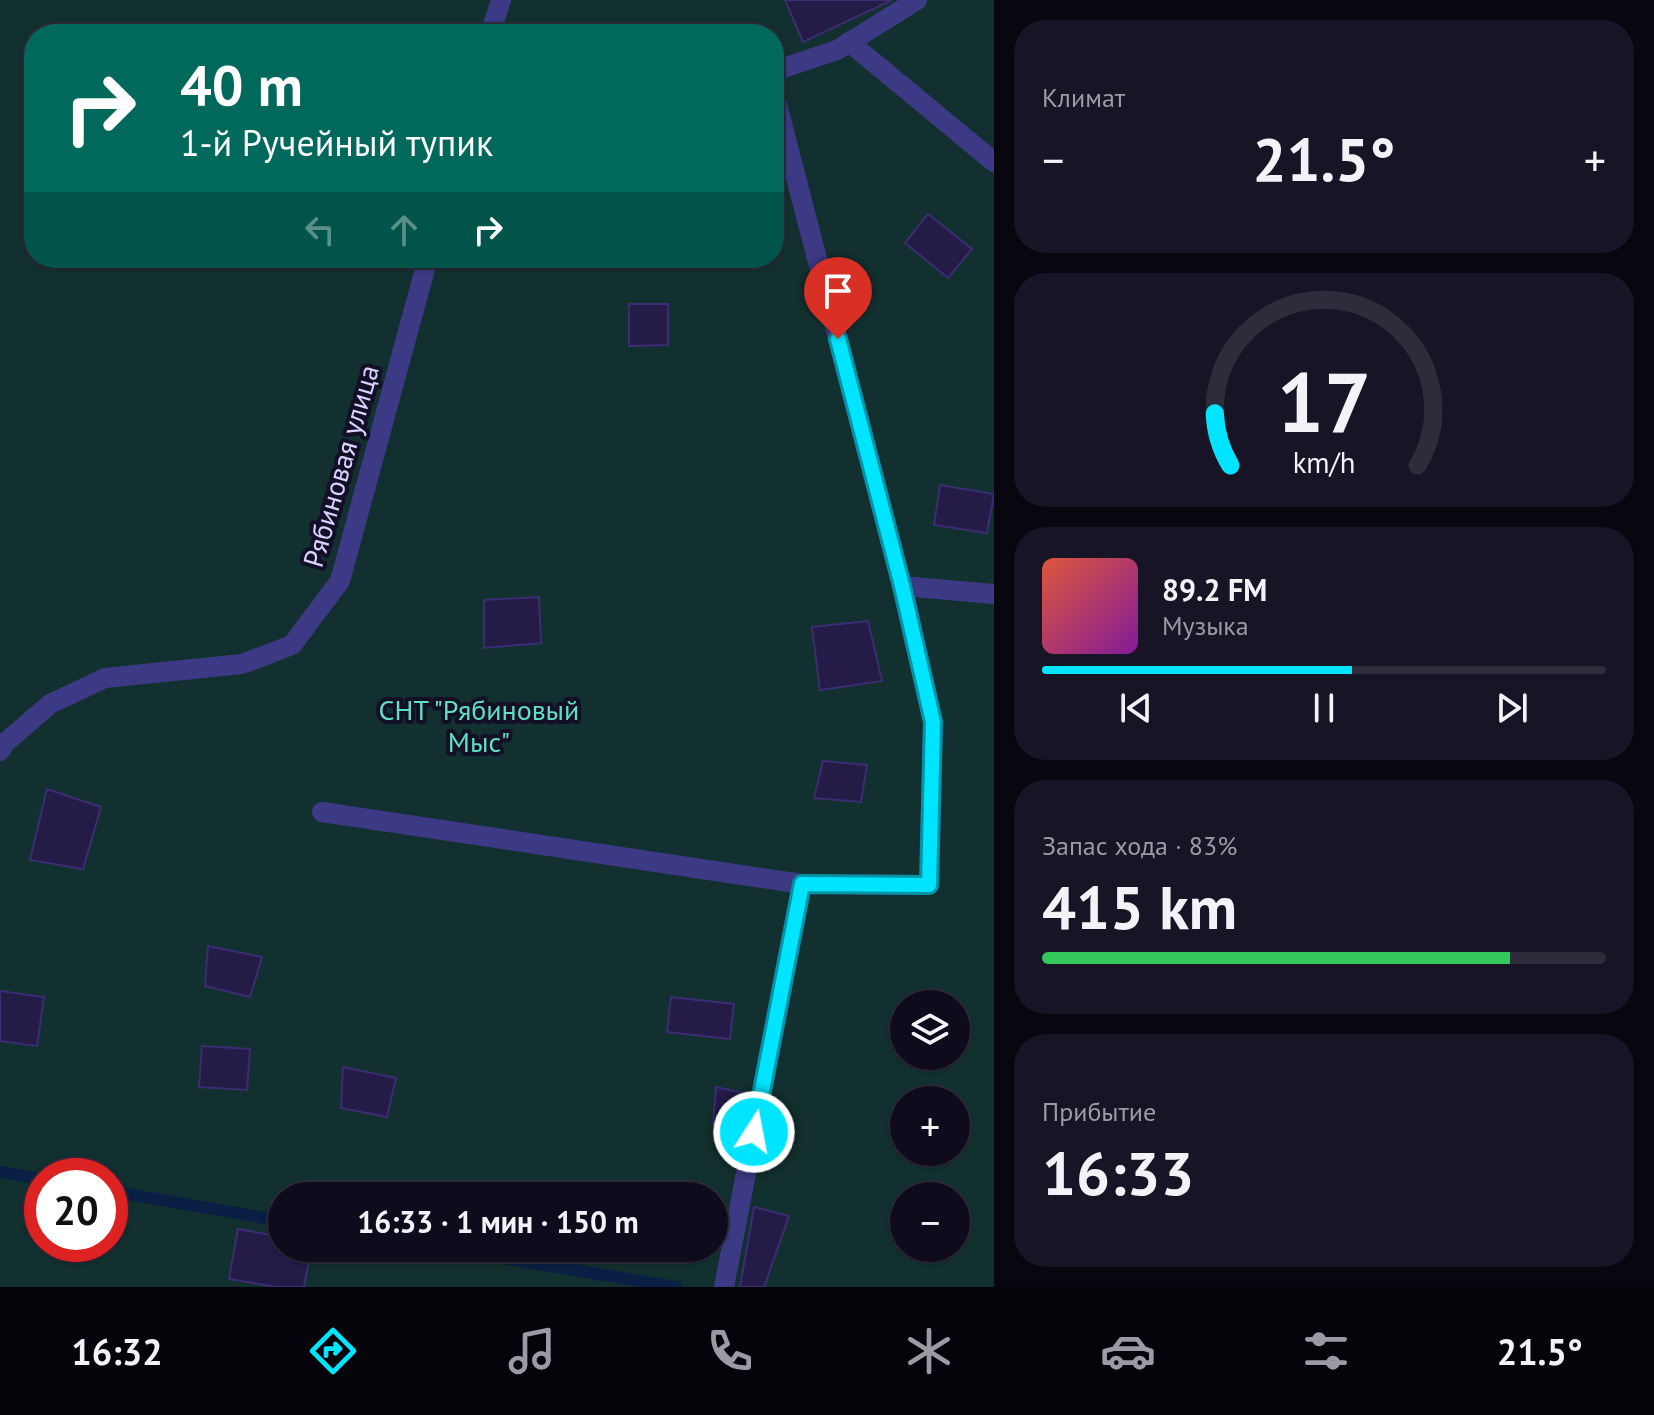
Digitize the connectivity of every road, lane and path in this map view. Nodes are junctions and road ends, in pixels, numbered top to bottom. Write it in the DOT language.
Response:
graph roads {
  1 [pos="501,0"];
  2 [pos="917,0"];
  3 [pos="494,24"];
  4 [pos="849,42"];
  5 [pos="784,68"];
  6 [pos="784,132"];
  7 [pos="994,162"];
  8 [pos="425,268"];
  9 [pos="902,586"];
  10 [pos="994,594"];
  11 [pos="0,751"];
  12 [pos="322,812"];
  13 [pos="802,884"];
  14 [pos="724,1287"];
  1 -- 3 [label="lane"];
  2 -- 4 [label="lane"];
  4 -- 5 [label="lane"];
  4 -- 7 [label="lane"];
  6 -- 9 [label="lane"];
  8 -- 11 [label="lane, Рябиновая улица"];
  9 -- 10 [label="lane"];
  9 -- 13 [label="lane"];
  12 -- 13 [label="lane"];
  13 -- 14 [label="lane"];
}
